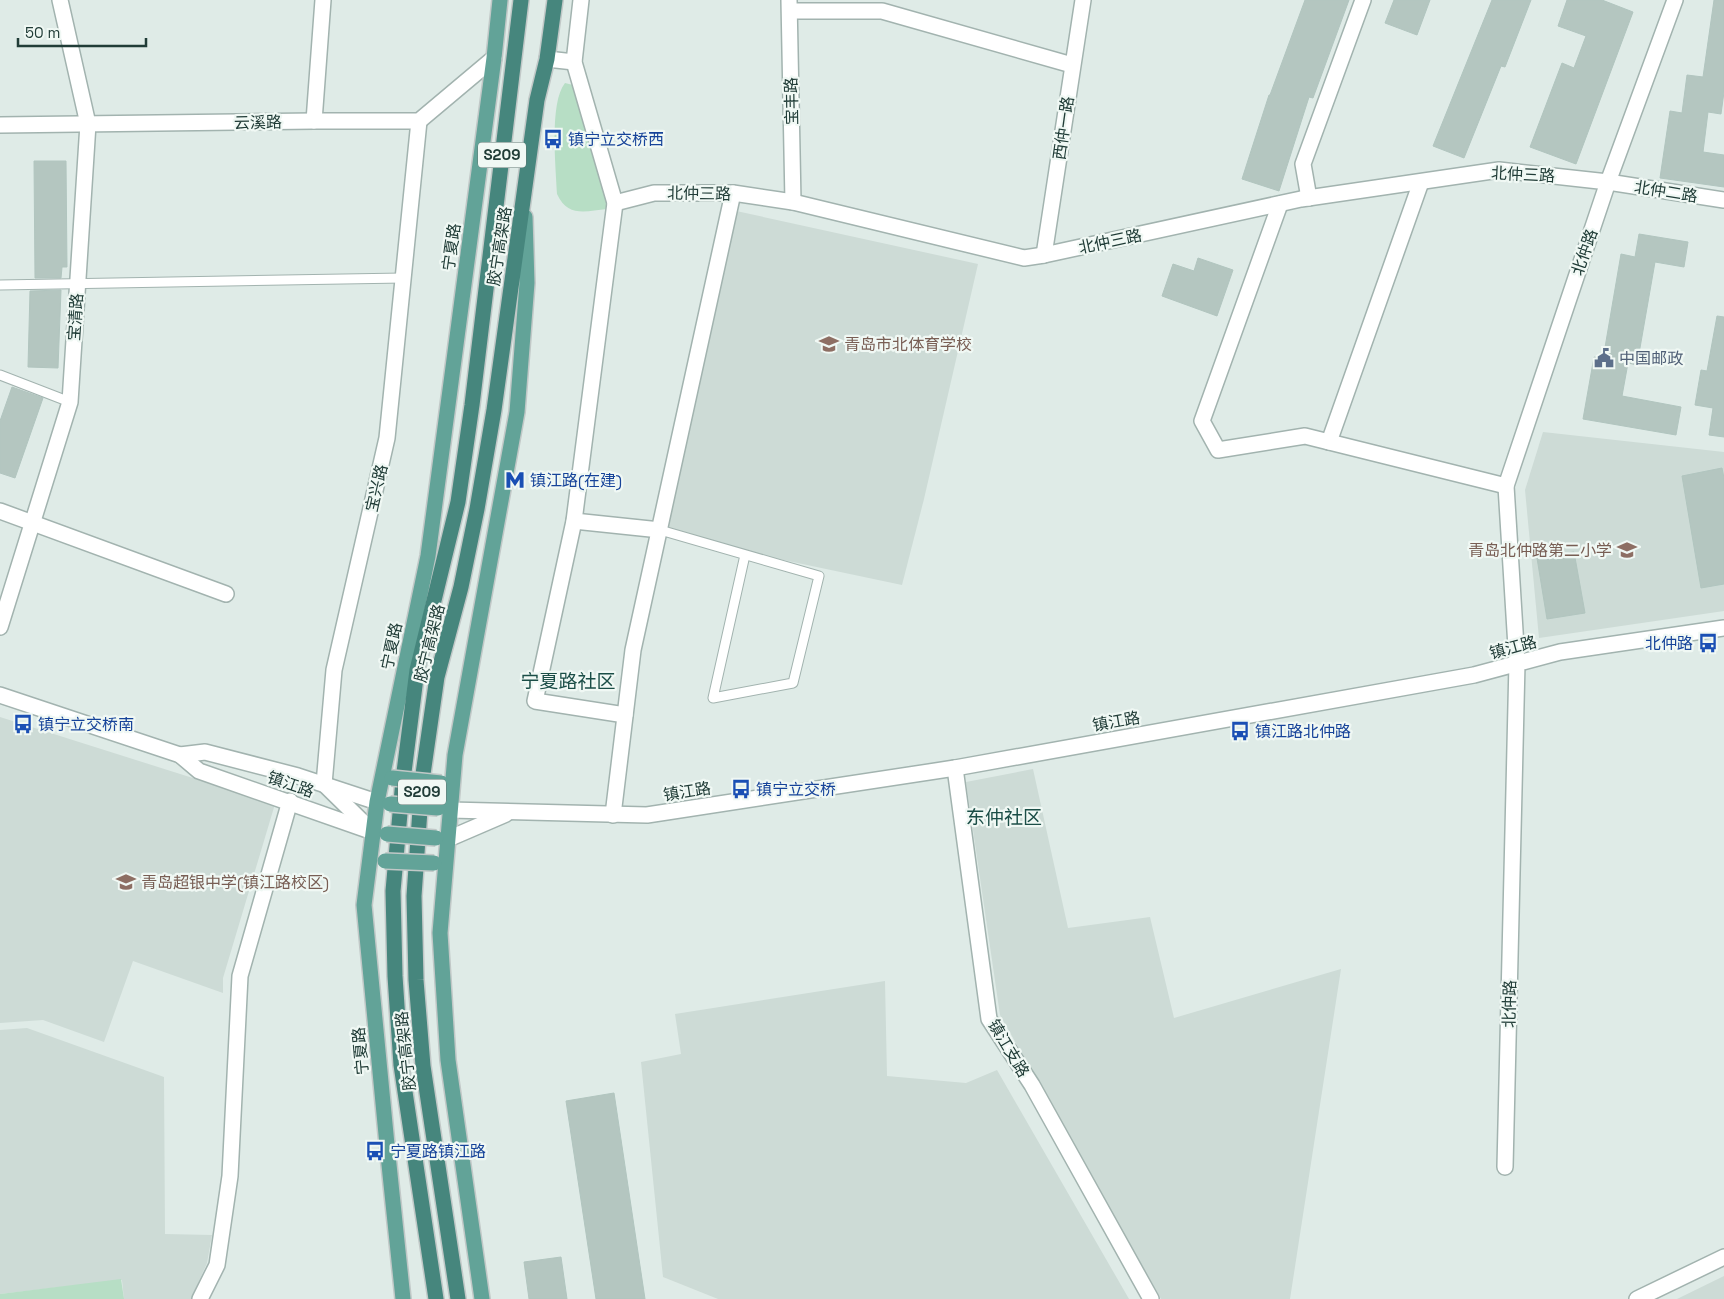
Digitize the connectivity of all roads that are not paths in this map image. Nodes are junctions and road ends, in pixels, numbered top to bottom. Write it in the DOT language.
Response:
graph roads {
  1 [pos="60,0"];
  2 [pos="323,0"];
  3 [pos="500,0"];
  4 [pos="521,0"];
  5 [pos="555,0"];
  6 [pos="581,0"];
  7 [pos="1083,0"];
  8 [pos="1363,0"];
  9 [pos="1675,0"];
  10 [pos="789,6"];
  11 [pos="881,6"];
  12 [pos="494,58"];
  13 [pos="547,59"];
  14 [pos="574,62"];
  15 [pos="1072,66"];
  16 [pos="314,121"];
  17 [pos="419,122"];
  18 [pos="88,124"];
  19 [pos="0,125"];
  20 [pos="1421,182"];
  21 [pos="1608,182"];
  22 [pos="733,193"];
  23 [pos="524,196"];
  24 [pos="1309,198"];
  25 [pos="1724,200"];
  26 [pos="615,202"];
  27 [pos="793,202"];
  28 [pos="1280,204"];
  29 [pos="1044,256"];
  30 [pos="403,278"];
  31 [pos="77,284"];
  32 [pos="0,285"];
  33 [pos="0,375"];
  34 [pos="70,402"];
  35 [pos="1329,442"];
  36 [pos="1506,486"];
  37 [pos="0,511"];
  38 [pos="574,521"];
  39 [pos="33,524"];
  40 [pos="660,530"];
  41 [pos="745,555"];
  42 [pos="226,594"];
  43 [pos="0,627"];
  44 [pos="1724,628"];
  45 [pos="1517,663"];
  46 [pos="0,695"];
  47 [pos="625,715"];
  48 [pos="180,755"];
  49 [pos="955,768"];
  50 [pos="388,772"];
  51 [pos="454,773"];
  52 [pos="324,784"];
  53 [pos="290,801"];
  54 [pos="384,803"];
  55 [pos="444,809"];
  56 [pos="510,812"];
  57 [pos="613,815"];
  58 [pos="380,833"];
  59 [pos="442,838"];
  60 [pos="368,874"];
  61 [pos="445,878"];
  62 [pos="1505,1167"];
  63 [pos="1724,1257"];
  64 [pos="200,1299"];
  65 [pos="403,1299"];
  66 [pos="436,1299"];
  67 [pos="458,1299"];
  68 [pos="482,1299"];
  69 [pos="1151,1299"];
  70 [pos="1637,1299"];
  1 -- 18 [label="street, 宝清路"];
  2 -- 16 [label="street"];
  3 -- 12 [label="main road, 宁夏路"];
  4 -- 66 [label="highway, 胶宁高架路 / S209"];
  5 -- 13 [label="highway, 胶宁高架路 / S209"];
  6 -- 14 [label="street"];
  7 -- 15 [label="street, 西仲一路"];
  8 -- 24 [label="street"];
  9 -- 21 [label="street, 北仲路"];
  10 -- 11 [label="street"];
  10 -- 27 [label="street, 宝丰路"];
  11 -- 15 [label="street"];
  12 -- 17 [label="street"];
  12 -- 50 [label="main road, 宁夏路"];
  13 -- 14 [label="street"];
  13 -- 23 [label="highway, 胶宁高架路 / S209"];
  14 -- 26 [label="street"];
  15 -- 29 [label="street, 西仲一路"];
  16 -- 17 [label="street, 云溪路"];
  16 -- 18 [label="street, 云溪路"];
  17 -- 30 [label="street, 宝兴路"];
  18 -- 19 [label="street, 云溪路"];
  18 -- 31 [label="street, 宝清路"];
  20 -- 21 [label="street, 北仲三路"];
  20 -- 24 [label="street, 北仲三路"];
  20 -- 35 [label="street"];
  21 -- 25 [label="street, 北仲二路"];
  21 -- 36 [label="street, 北仲路"];
  22 -- 26 [label="street, 北仲三路"];
  22 -- 27 [label="street, 北仲三路"];
  22 -- 40 [label="street"];
  23 -- 51 [label="main road"];
  23 -- 67 [label="highway, 胶宁高架路 / S209"];
  24 -- 28 [label="street, 北仲三路"];
  26 -- 38 [label="street"];
  27 -- 29 [label="street, 北仲三路"];
  28 -- 29 [label="street, 北仲三路"];
  28 -- 35 [label="street"];
  30 -- 31 [label="lane"];
  30 -- 52 [label="street, 宝兴路"];
  31 -- 32 [label="lane"];
  31 -- 34 [label="street, 宝清路"];
  33 -- 34 [label="lane"];
  34 -- 39 [label="street, 宝清路"];
  35 -- 36 [label="street"];
  36 -- 45 [label="street, 北仲路"];
  37 -- 39 [label="street"];
  38 -- 40 [label="street"];
  38 -- 47 [label="street"];
  39 -- 42 [label="street"];
  39 -- 43 [label="street, 宝清路"];
  40 -- 41 [label="lane"];
  40 -- 47 [label="street"];
  41 -- 41 [label="lane"];
  44 -- 45 [label="street, 镇江路"];
  45 -- 49 [label="street, 镇江路"];
  45 -- 62 [label="street, 北仲路"];
  46 -- 48 [label="street, 镇江路"];
  47 -- 57 [label="street"];
  48 -- 52 [label="street, 镇江路"];
  48 -- 53 [label="street, 镇江路"];
  49 -- 57 [label="street, 镇江路"];
  49 -- 69 [label="street, 镇江支路"];
  50 -- 51 [label="main road, bridge"];
  50 -- 54 [label="main road, 宁夏路"];
  51 -- 55 [label="main road"];
  52 -- 54 [label="street, 镇江路"];
  52 -- 58 [label="street"];
  53 -- 58 [label="street, 镇江路"];
  53 -- 64 [label="street"];
  54 -- 55 [label="main road, 镇江路, bridge"];
  54 -- 58 [label="main road, 宁夏路"];
  55 -- 56 [label="street, 镇江路"];
  55 -- 59 [label="main road"];
  56 -- 57 [label="street, 镇江路"];
  56 -- 59 [label="street, 镇江路"];
  58 -- 59 [label="main road, 镇江路, bridge"];
  58 -- 60 [label="main road, 宁夏路"];
  59 -- 61 [label="main road"];
  60 -- 61 [label="main road, bridge"];
  60 -- 65 [label="main road, 宁夏路"];
  61 -- 68 [label="main road"];
  63 -- 70 [label="street"];
}
